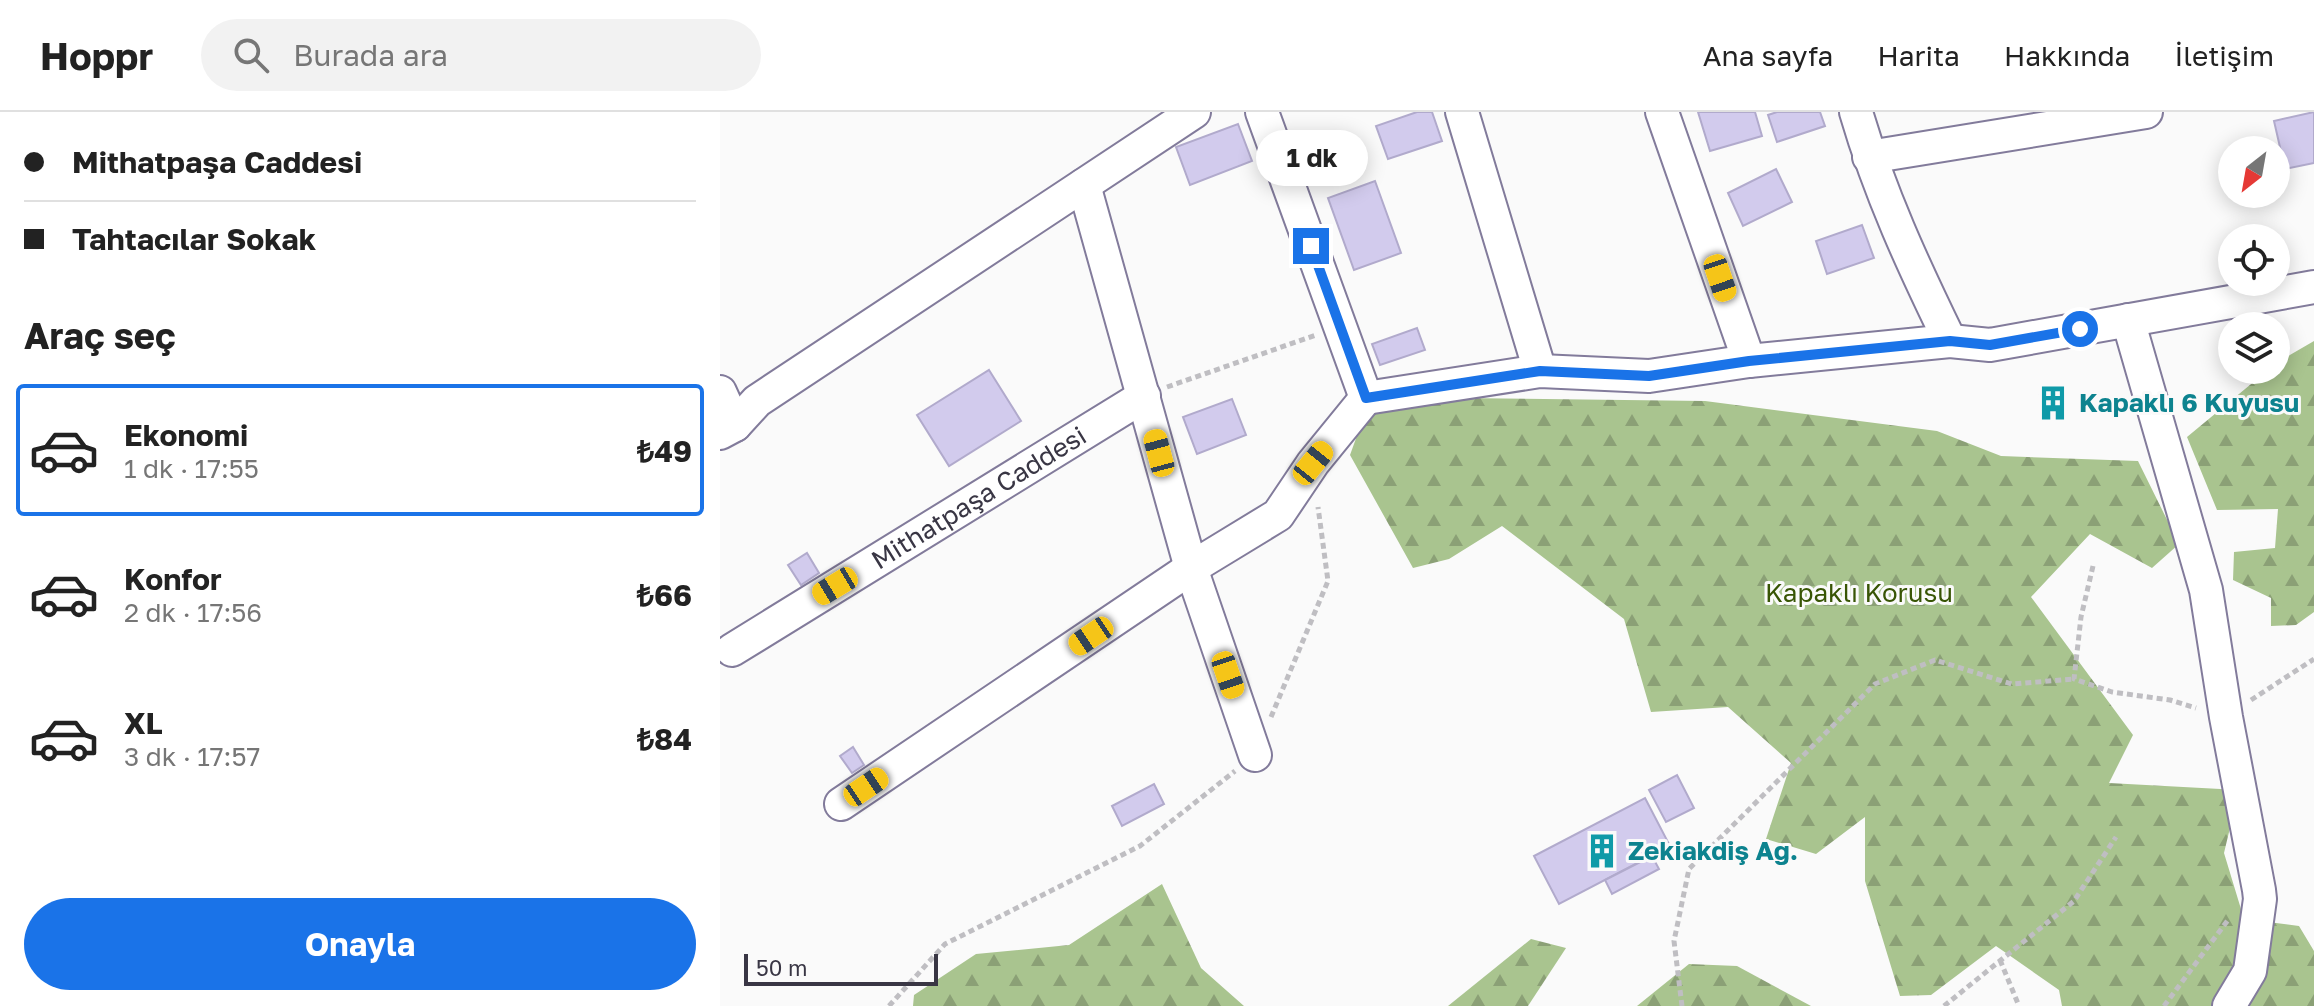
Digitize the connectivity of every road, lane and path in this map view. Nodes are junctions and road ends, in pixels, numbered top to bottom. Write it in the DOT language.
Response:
graph roads {
  1 [pos="1194,112"];
  2 [pos="1262,112"];
  3 [pos="1462,112"];
  4 [pos="1662,112"];
  5 [pos="1856,112"];
  6 [pos="2146,112"];
  7 [pos="1869,157"];
  8 [pos="1084,185"];
  9 [pos="2314,287"];
  10 [pos="2128,320"];
  11 [pos="1340,326"];
  12 [pos="1950,341"];
  13 [pos="1749,361"];
  14 [pos="1540,371"];
  15 [pos="720,392"];
  16 [pos="1144,396"];
  17 [pos="1366,398"];
  18 [pos="728,429"];
  19 [pos="1313,463"];
  20 [pos="2093,566"];
  21 [pos="1191,568"];
  22 [pos="732,650"];
  23 [pos="2314,659"];
  24 [pos="2074,679"];
  25 [pos="2226,717"];
  26 [pos="1255,755"];
  27 [pos="841,804"];
  28 [pos="2116,837"];
  29 [pos="2000,960"];
  30 [pos="889,1006"];
  31 [pos="1682,1006"];
  32 [pos="1944,1006"];
  33 [pos="2019,1006"];
  34 [pos="2229,1006"];
  1 -- 8 [label="street"];
  2 -- 11 [label="street"];
  3 -- 14 [label="street"];
  4 -- 13 [label="street"];
  5 -- 7 [label="street"];
  6 -- 7 [label="street"];
  7 -- 12 [label="street"];
  8 -- 16 [label="street"];
  8 -- 18 [label="street"];
  9 -- 10 [label="street"];
  10 -- 12 [label="street"];
  10 -- 25 [label="street"];
  11 -- 16 [label="path"];
  11 -- 17 [label="street"];
  12 -- 13 [label="street"];
  13 -- 14 [label="street"];
  14 -- 17 [label="street"];
  15 -- 18 [label="street"];
  16 -- 21 [label="street"];
  16 -- 22 [label="street, Mithatpaşa Caddesi"];
  17 -- 19 [label="street"];
  19 -- 21 [label="street"];
  19 -- 26 [label="path"];
  20 -- 24 [label="path"];
  21 -- 26 [label="street"];
  21 -- 27 [label="street"];
  23 -- 25 [label="path"];
  24 -- 25 [label="path"];
  24 -- 31 [label="path"];
  25 -- 34 [label="street"];
  26 -- 30 [label="path"];
  28 -- 29 [label="path"];
  29 -- 32 [label="path"];
  29 -- 33 [label="path"];
}
